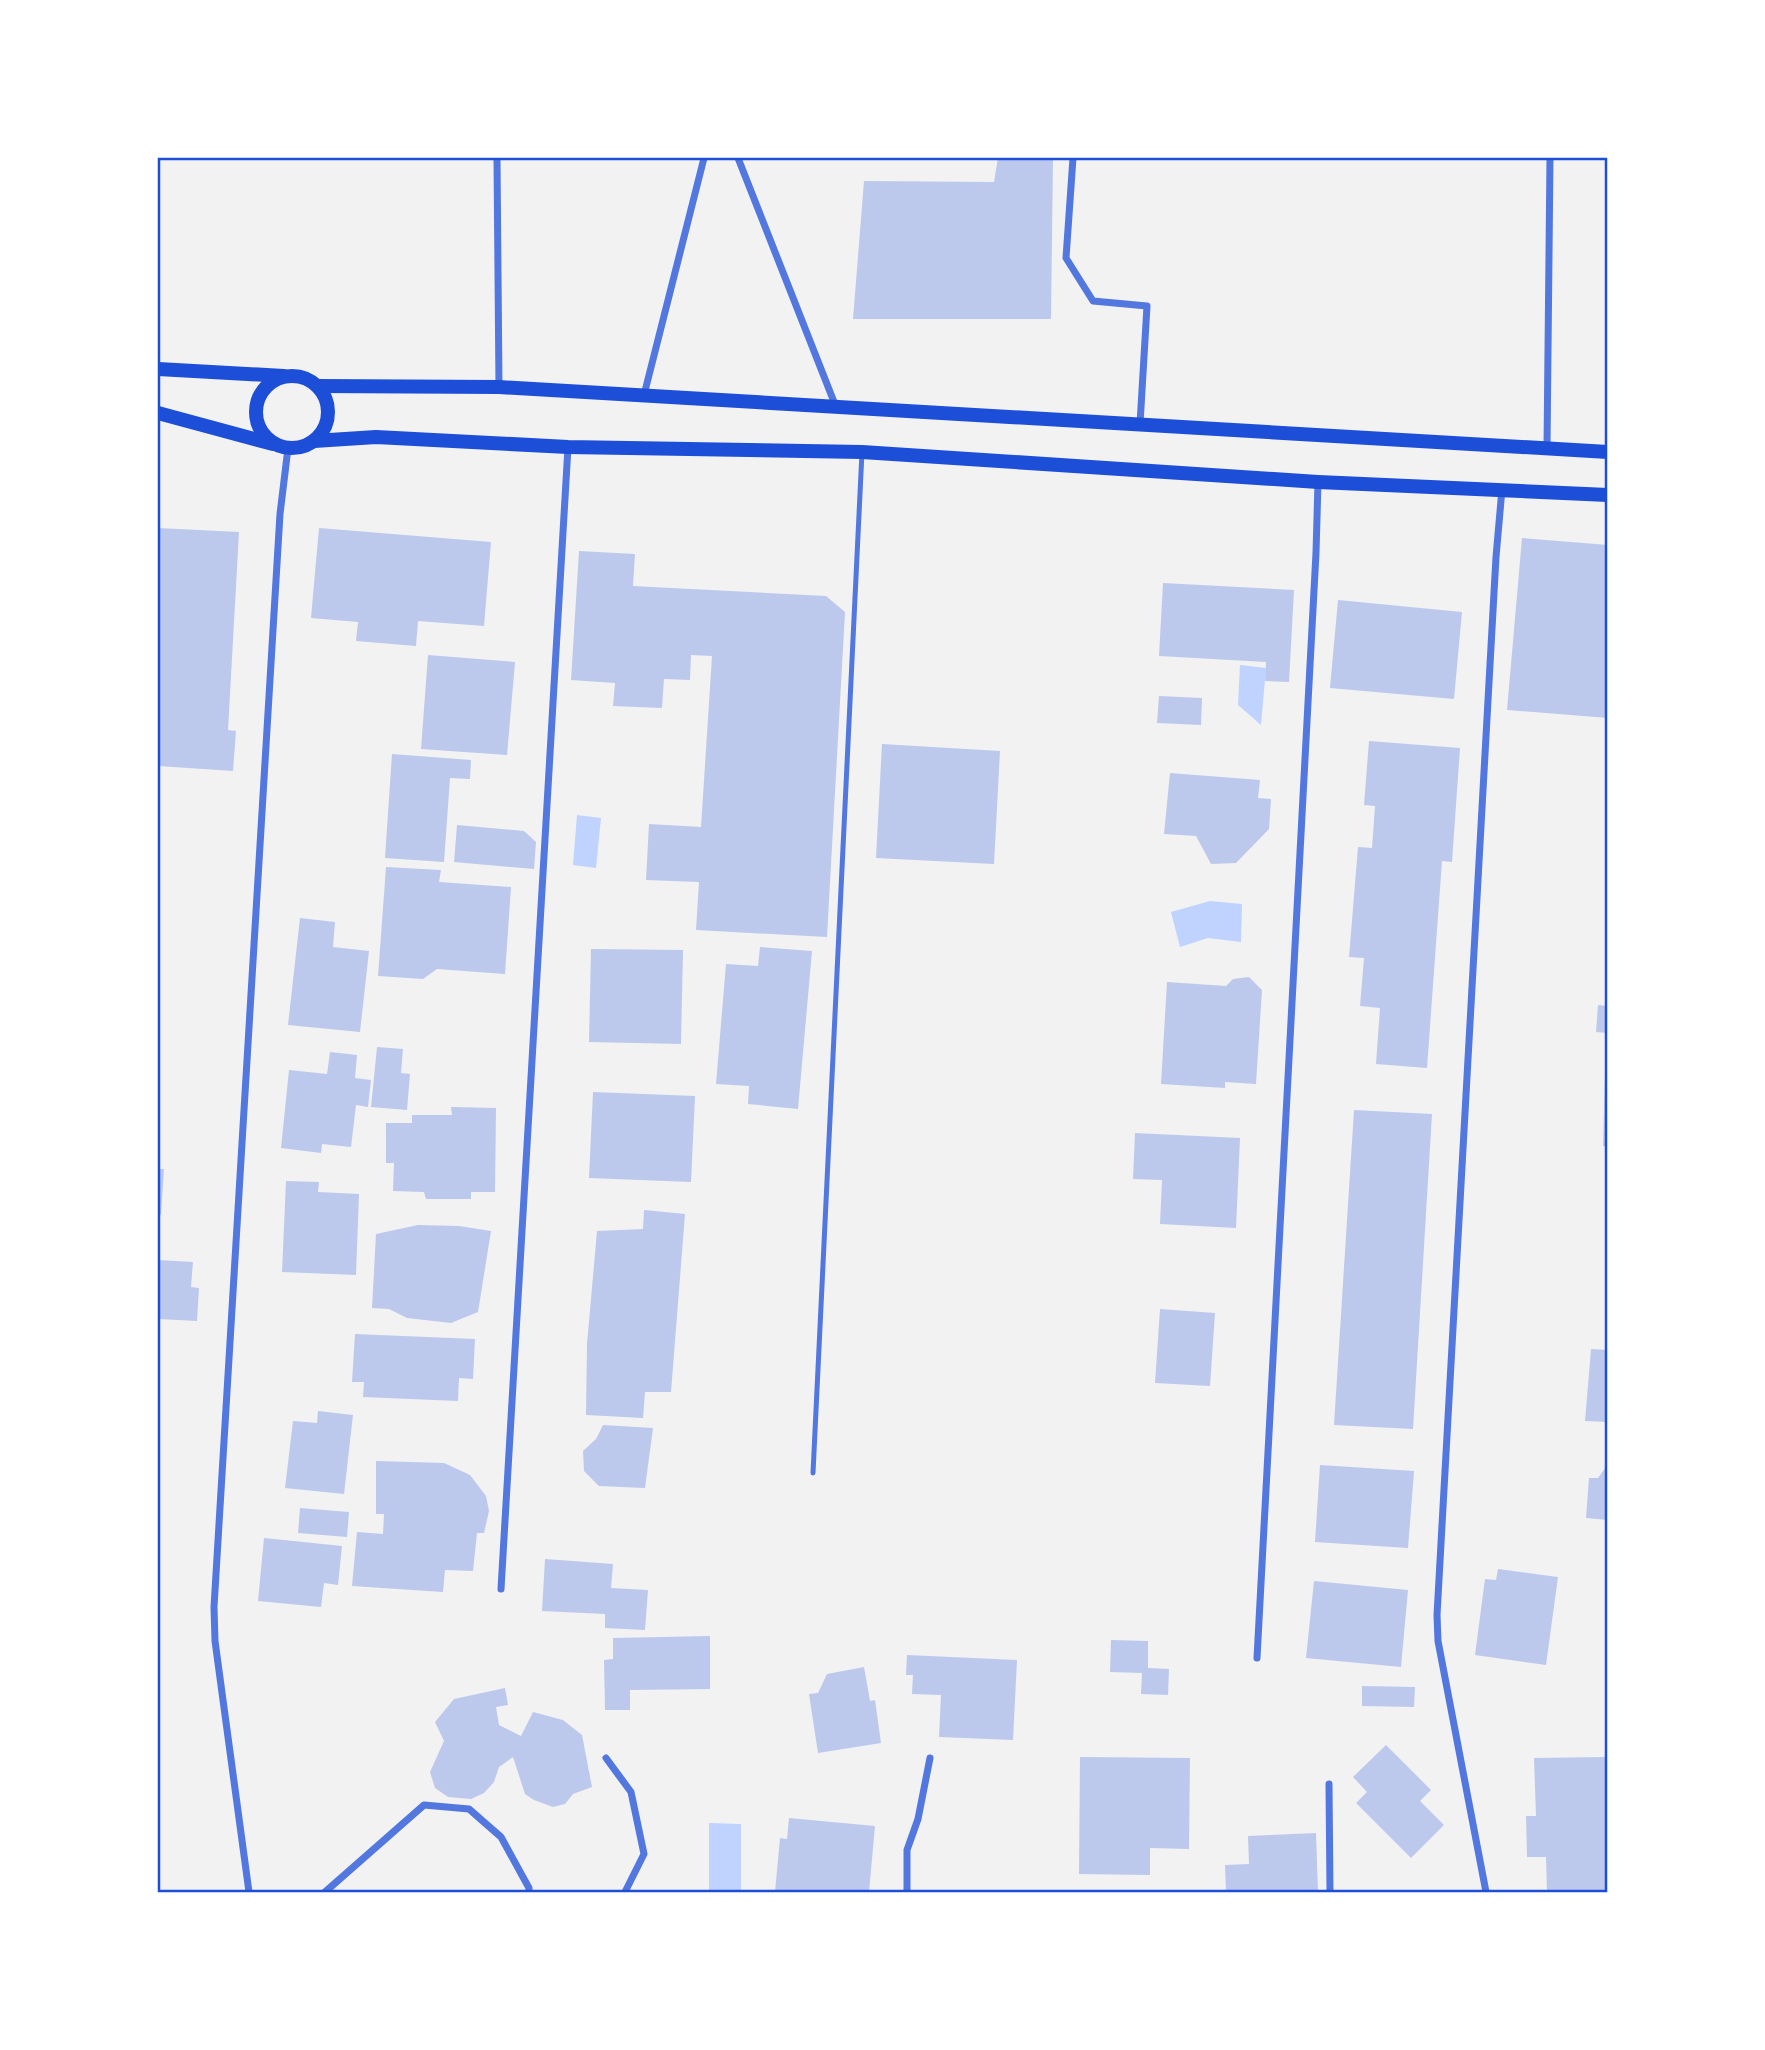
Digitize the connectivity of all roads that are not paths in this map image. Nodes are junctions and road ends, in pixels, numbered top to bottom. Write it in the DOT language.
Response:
graph roads {
  1 [pos="497,158"];
  2 [pos="704,158"];
  3 [pos="738,158"];
  4 [pos="1073,158"];
  5 [pos="1550,158"];
  6 [pos="158,369"];
  7 [pos="285,376"];
  8 [pos="318,386"];
  9 [pos="499,387"];
  10 [pos="644,396"];
  11 [pos="836,407"];
  12 [pos="158,413"];
  13 [pos="1140,425"];
  14 [pos="314,441"];
  15 [pos="283,446"];
  16 [pos="568,447"];
  17 [pos="1547,448"];
  18 [pos="862,452"];
  19 [pos="1608,452"];
  20 [pos="1318,482"];
  21 [pos="1503,488"];
  22 [pos="1608,495"];
  23 [pos="813,1473"];
  24 [pos="501,1589"];
  25 [pos="1257,1658"];
  26 [pos="606,1758"];
  27 [pos="930,1758"];
  28 [pos="1329,1784"];
  29 [pos="249,1892"];
  30 [pos="325,1892"];
  31 [pos="529,1892"];
  32 [pos="625,1892"];
  33 [pos="908,1892"];
  34 [pos="1330,1892"];
  35 [pos="1486,1892"];
  1 -- 9 [label="street"];
  2 -- 10 [label="street"];
  3 -- 11 [label="street"];
  4 -- 13 [label="street"];
  5 -- 17 [label="street"];
  6 -- 7 [label="main road"];
  7 -- 8 [label="main road"];
  7 -- 15 [label="main road"];
  8 -- 9 [label="main road"];
  8 -- 14 [label="main road"];
  9 -- 10 [label="main road"];
  10 -- 11 [label="main road"];
  11 -- 13 [label="main road"];
  12 -- 15 [label="main road"];
  13 -- 17 [label="main road"];
  14 -- 15 [label="main road"];
  14 -- 16 [label="main road"];
  15 -- 29 [label="street"];
  16 -- 18 [label="main road"];
  16 -- 24 [label="street"];
  17 -- 19 [label="main road"];
  18 -- 20 [label="main road"];
  18 -- 23 [label="lane"];
  20 -- 21 [label="main road"];
  20 -- 25 [label="street"];
  21 -- 22 [label="main road"];
  21 -- 35 [label="street"];
  26 -- 32 [label="street"];
  27 -- 33 [label="street"];
  28 -- 34 [label="street"];
  30 -- 31 [label="street"];
}
